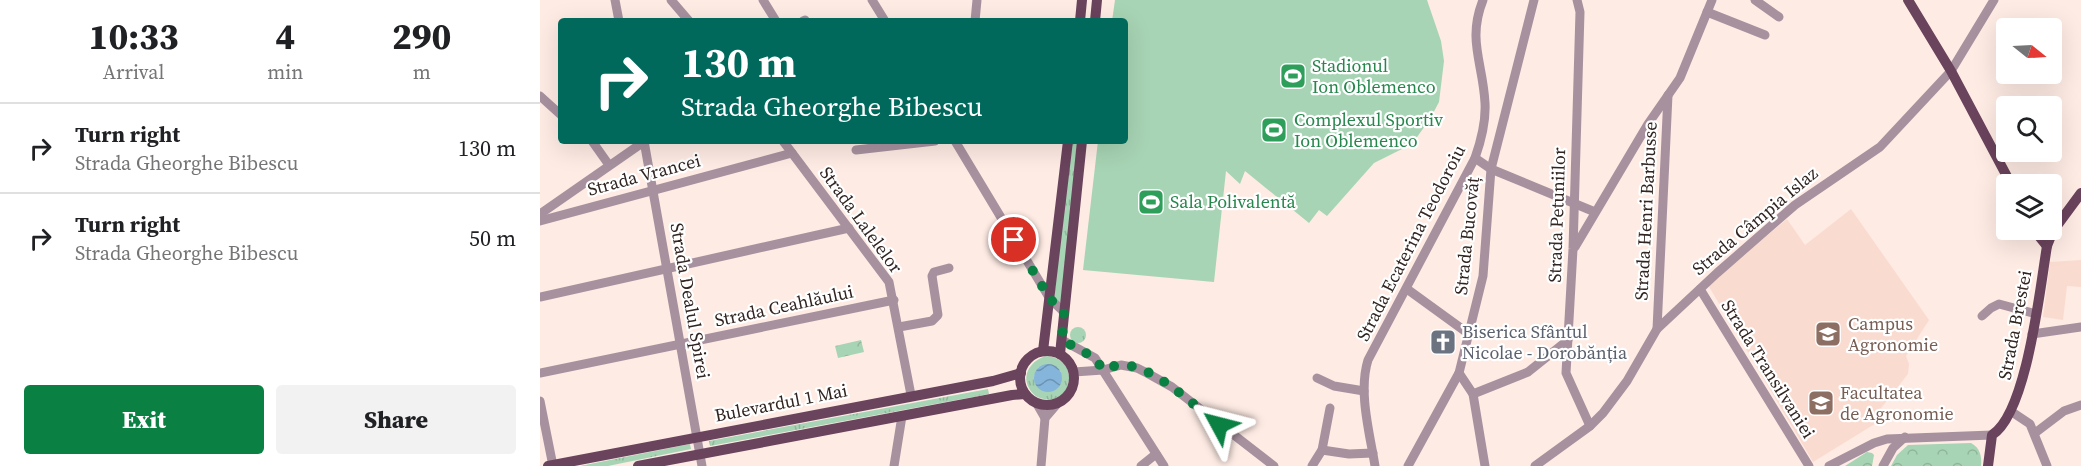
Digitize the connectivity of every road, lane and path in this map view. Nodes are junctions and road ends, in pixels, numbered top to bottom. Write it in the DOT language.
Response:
graph roads {
  1 [pos="615,0"];
  2 [pos="671,0"];
  3 [pos="763,0"];
  4 [pos="872,0"];
  5 [pos="977,0"];
  6 [pos="1082,0"];
  7 [pos="1097,0"];
  8 [pos="1483,0"];
  9 [pos="1534,0"];
  10 [pos="1577,0"];
  11 [pos="1712,0"];
  12 [pos="1755,0"];
  13 [pos="1908,0"];
  14 [pos="1994,0"];
  15 [pos="1707,12"];
  16 [pos="1779,17"];
  17 [pos="618,18"];
  18 [pos="686,18"];
  19 [pos="774,18"];
  20 [pos="883,18"];
  21 [pos="975,18"];
  22 [pos="1080,18"];
  23 [pos="1095,18"];
  24 [pos="1765,35"];
  25 [pos="1951,71"];
  26 [pos="1668,95"];
  27 [pos="540,96"];
  28 [pos="558,112"];
  29 [pos="1485,115"];
  30 [pos="1504,119"];
  31 [pos="594,144"];
  32 [pos="640,144"];
  33 [pos="646,144"];
  34 [pos="785,144"];
  35 [pos="909,144"];
  36 [pos="1068,144"];
  37 [pos="1082,144"];
  38 [pos="961,146"];
  39 [pos="856,150"];
  40 [pos="792,153"];
  41 [pos="1475,159"];
  42 [pos="609,165"];
  43 [pos="1491,169"];
  44 [pos="2006,174"];
  45 [pos="654,190"];
  46 [pos="2081,193"];
  47 [pos="1574,205"];
  48 [pos="1595,212"];
  49 [pos="540,214"];
  50 [pos="540,221"];
  51 [pos="849,228"];
  52 [pos="2042,240"];
  53 [pos="2047,246"];
  54 [pos="1573,249"];
  55 [pos="949,268"];
  56 [pos="667,270"];
  57 [pos="1407,289"];
  58 [pos="1700,289"];
  59 [pos="540,297"];
  60 [pos="894,300"];
  61 [pos="1049,304"];
  62 [pos="1064,312"];
  63 [pos="2036,314"];
  64 [pos="1982,316"];
  65 [pos="899,327"];
  66 [pos="2081,327"];
  67 [pos="1657,329"];
  68 [pos="1469,334"];
  69 [pos="2032,334"];
  70 [pos="1062,340"];
  71 [pos="1568,340"];
  72 [pos="681,344"];
  73 [pos="1043,351"];
  74 [pos="1060,354"];
  75 [pos="1103,370"];
  76 [pos="1074,372"];
  77 [pos="540,373"];
  78 [pos="1021,373"];
  79 [pos="1459,373"];
  80 [pos="1317,378"];
  81 [pos="1364,391"];
  82 [pos="1025,394"];
  83 [pos="1473,394"];
  84 [pos="912,395"];
  85 [pos="540,401"];
  86 [pos="1037,404"];
  87 [pos="1057,404"];
  88 [pos="2081,405"];
  89 [pos="1330,408"];
  90 [pos="2012,412"];
  91 [pos="902,416"];
  92 [pos="1045,418"];
  93 [pos="1590,426"];
  94 [pos="2035,433"];
  95 [pos="1992,435"];
  96 [pos="697,436"];
  97 [pos="1905,437"];
  98 [pos="1322,450"];
  99 [pos="1373,453"];
  100 [pos="700,454"];
  101 [pos="1156,454"];
  102 [pos="551,466"];
  103 [pos="638,466"];
  104 [pos="702,466"];
  105 [pos="894,466"];
  106 [pos="1041,466"];
  107 [pos="1141,466"];
  108 [pos="1164,466"];
  109 [pos="1274,466"];
  110 [pos="1312,466"];
  111 [pos="1375,466"];
  112 [pos="1408,466"];
  113 [pos="1485,466"];
  114 [pos="1535,466"];
  115 [pos="1809,466"];
  116 [pos="1829,466"];
  117 [pos="1883,466"];
  118 [pos="1988,466"];
  119 [pos="2047,466"];
  1 -- 17 [label="street"];
  2 -- 18 [label="street"];
  3 -- 19 [label="street"];
  4 -- 20 [label="street"];
  5 -- 21 [label="street"];
  6 -- 22 [label="main road"];
  7 -- 23 [label="main road"];
  8 -- 29 [label="street, Strada Ecaterina Teodoroiu"];
  9 -- 30 [label="street, Strada Bucovăț"];
  10 -- 47 [label="street, Strada Petuniilor"];
  11 -- 15 [label="street"];
  12 -- 16 [label="street"];
  13 -- 25 [label="main road"];
  14 -- 25 [label="street, Strada Câmpia Islaz"];
  15 -- 24 [label="street"];
  15 -- 26 [label="street"];
  25 -- 44 [label="main road"];
  25 -- 58 [label="street, Strada Câmpia Islaz"];
  26 -- 48 [label="street"];
  26 -- 67 [label="street, Strada Henri Barbusse"];
  27 -- 28 [label="street"];
  29 -- 30 [label="street"];
  29 -- 41 [label="street, Strada Ecaterina Teodoroiu"];
  30 -- 43 [label="street, Strada Bucovăț"];
  31 -- 42 [label="street"];
  32 -- 42 [label="street"];
  33 -- 45 [label="street, Strada Dealul Spirei"];
  34 -- 40 [label="street, Strada Lalelelor"];
  35 -- 39 [label="street"];
  36 -- 61 [label="main road"];
  37 -- 62 [label="main road"];
  38 -- 61 [label="street"];
  40 -- 45 [label="street, Strada Vrancei"];
  40 -- 51 [label="street, Strada Lalelelor"];
  41 -- 43 [label="street"];
  41 -- 57 [label="street, Strada Ecaterina Teodoroiu"];
  42 -- 49 [label="street"];
  43 -- 47 [label="street"];
  43 -- 68 [label="street, Strada Bucovăț"];
  45 -- 50 [label="street, Strada Vrancei"];
  45 -- 56 [label="street, Strada Dealul Spirei"];
  46 -- 53 [label="main road, Strada Brestei"];
  47 -- 48 [label="street"];
  47 -- 54 [label="street, Strada Petuniilor"];
  48 -- 54 [label="street"];
  51 -- 56 [label="street"];
  51 -- 60 [label="street, Strada Lalelelor"];
  52 -- 53 [label="main road"];
  53 -- 63 [label="main road, Strada Brestei"];
  54 -- 71 [label="street, Strada Petuniilor"];
  55 -- 65 [label="street"];
  56 -- 59 [label="street"];
  56 -- 72 [label="street, Strada Dealul Spirei"];
  57 -- 68 [label="street"];
  57 -- 81 [label="street, Strada Ecaterina Teodoroiu"];
  58 -- 67 [label="street, Strada Câmpia Islaz"];
  58 -- 115 [label="street, Strada Transilvaniei"];
  60 -- 65 [label="street, Strada Lalelelor"];
  60 -- 72 [label="street, Strada Ceahlăului"];
  61 -- 62 [label="main road"];
  61 -- 73 [label="main road"];
  62 -- 70 [label="main road"];
  63 -- 64 [label="street"];
  63 -- 69 [label="main road, Strada Brestei"];
  65 -- 84 [label="street, Strada Lalelelor"];
  66 -- 69 [label="street"];
  67 -- 93 [label="street, Strada Câmpia Islaz"];
  68 -- 79 [label="street, Strada Bucovăț"];
  69 -- 90 [label="main road, Strada Brestei"];
  70 -- 74 [label="main road"];
  70 -- 75 [label="street"];
  71 -- 83 [label="street"];
  71 -- 93 [label="street, Strada Petuniilor"];
  72 -- 77 [label="street, Strada Ceahlăului"];
  72 -- 96 [label="street, Strada Dealul Spirei"];
  73 -- 74 [label="main road"];
  73 -- 78 [label="main road"];
  74 -- 76 [label="main road"];
  75 -- 76 [label="street"];
  75 -- 101 [label="street"];
  75 -- 109 [label="street"];
  76 -- 87 [label="main road"];
  78 -- 82 [label="main road"];
  78 -- 84 [label="main road, Bulevardul 1 Mai"];
  79 -- 83 [label="street"];
  79 -- 112 [label="street, Strada Bucovăț"];
  80 -- 81 [label="street"];
  81 -- 99 [label="street, Strada Ecaterina Teodoroiu"];
  82 -- 86 [label="main road"];
  82 -- 91 [label="main road, Bulevardul 1 Mai"];
  83 -- 113 [label="street"];
  84 -- 96 [label="main road, Bulevardul 1 Mai"];
  85 -- 102 [label="street"];
  86 -- 87 [label="main road"];
  86 -- 92 [label="street"];
  87 -- 92 [label="street"];
  88 -- 94 [label="street"];
  89 -- 98 [label="street"];
  90 -- 94 [label="street"];
  90 -- 95 [label="main road, Strada Brestei"];
  91 -- 100 [label="main road, Bulevardul 1 Mai"];
  91 -- 105 [label="street"];
  92 -- 106 [label="street"];
  93 -- 114 [label="street, Strada Câmpia Islaz"];
  94 -- 119 [label="street"];
  95 -- 97 [label="street"];
  95 -- 118 [label="main road"];
  96 -- 100 [label="street, Strada Dealul Spirei"];
  96 -- 102 [label="main road, Bulevardul 1 Mai"];
  97 -- 116 [label="street"];
  97 -- 117 [label="street"];
  98 -- 99 [label="street"];
  98 -- 110 [label="street"];
  99 -- 111 [label="street, Strada Ecaterina Teodoroiu"];
  100 -- 103 [label="main road, Bulevardul 1 Mai"];
  100 -- 104 [label="street, Strada Dealul Spirei"];
  101 -- 107 [label="street"];
  101 -- 108 [label="street"];
}
